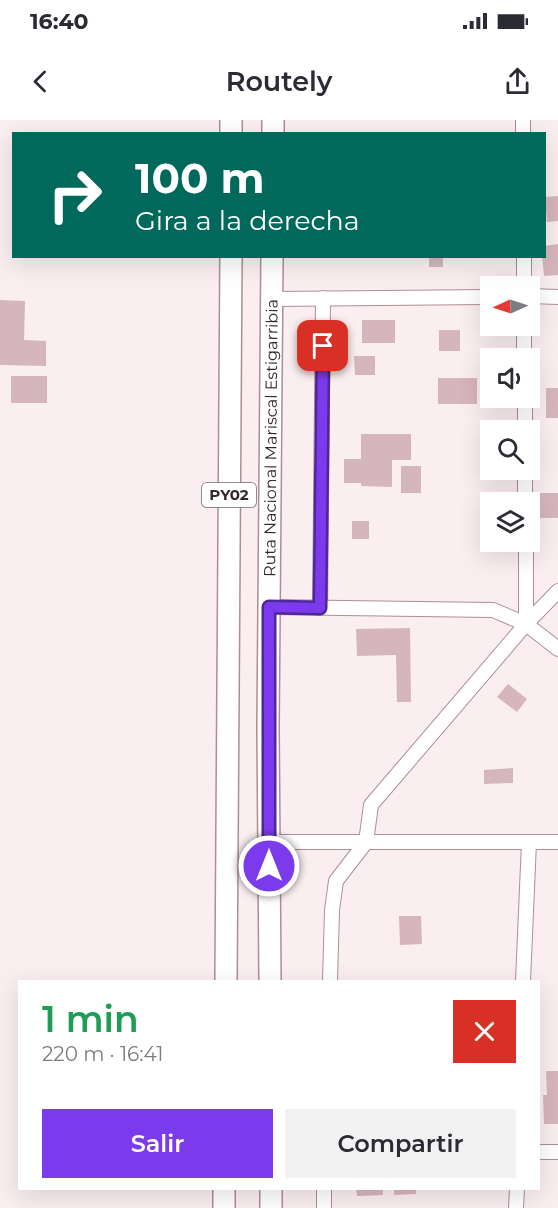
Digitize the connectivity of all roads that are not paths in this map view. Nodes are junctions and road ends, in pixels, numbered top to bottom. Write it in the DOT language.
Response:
graph roads {
  1 [pos="231,258"];
  2 [pos="272,258"];
  3 [pos="524,258"];
  4 [pos="524,276"];
  5 [pos="540,296"];
  6 [pos="480,297"];
  7 [pos="558,297"];
  8 [pos="323,298"];
  9 [pos="272,299"];
  10 [pos="526,552"];
  11 [pos="558,591"];
  12 [pos="269,607"];
  13 [pos="320,608"];
  14 [pos="526,624"];
  15 [pos="558,649"];
  16 [pos="269,842"];
  17 [pos="366,842"];
  18 [pos="529,842"];
  19 [pos="558,842"];
  20 [pos="226,980"];
  21 [pos="270,980"];
  22 [pos="330,980"];
  23 [pos="523,980"];
  24 [pos="540,1152"];
  25 [pos="558,1152"];
  26 [pos="224,1190"];
  27 [pos="271,1190"];
  28 [pos="324,1190"];
  29 [pos="517,1190"];
  30 [pos="224,1208"];
  31 [pos="271,1208"];
  32 [pos="324,1208"];
  33 [pos="516,1208"];
  1 -- 20 [label="highway, PY02"];
  2 -- 9 [label="highway, Ruta Nacional Mariscal Estigarribia / PY02"];
  3 -- 4 [label="street"];
  5 -- 7 [label="street"];
  6 -- 8 [label="street"];
  8 -- 9 [label="street"];
  8 -- 13 [label="street"];
  9 -- 12 [label="highway, Ruta Nacional Mariscal Estigarribia / PY02"];
  10 -- 14 [label="street"];
  11 -- 14 [label="street"];
  12 -- 13 [label="street"];
  12 -- 16 [label="highway, Ruta Nacional Mariscal Estigarribia / PY02"];
  13 -- 14 [label="street"];
  14 -- 15 [label="street"];
  14 -- 17 [label="street"];
  16 -- 17 [label="street"];
  16 -- 21 [label="highway, Ruta Nacional Mariscal Estigarribia / PY02"];
  17 -- 18 [label="street"];
  17 -- 22 [label="street"];
  18 -- 19 [label="street"];
  18 -- 23 [label="street"];
  24 -- 25 [label="street"];
  26 -- 30 [label="highway"];
  27 -- 31 [label="highway"];
  28 -- 32 [label="street"];
  29 -- 33 [label="street"];
}
